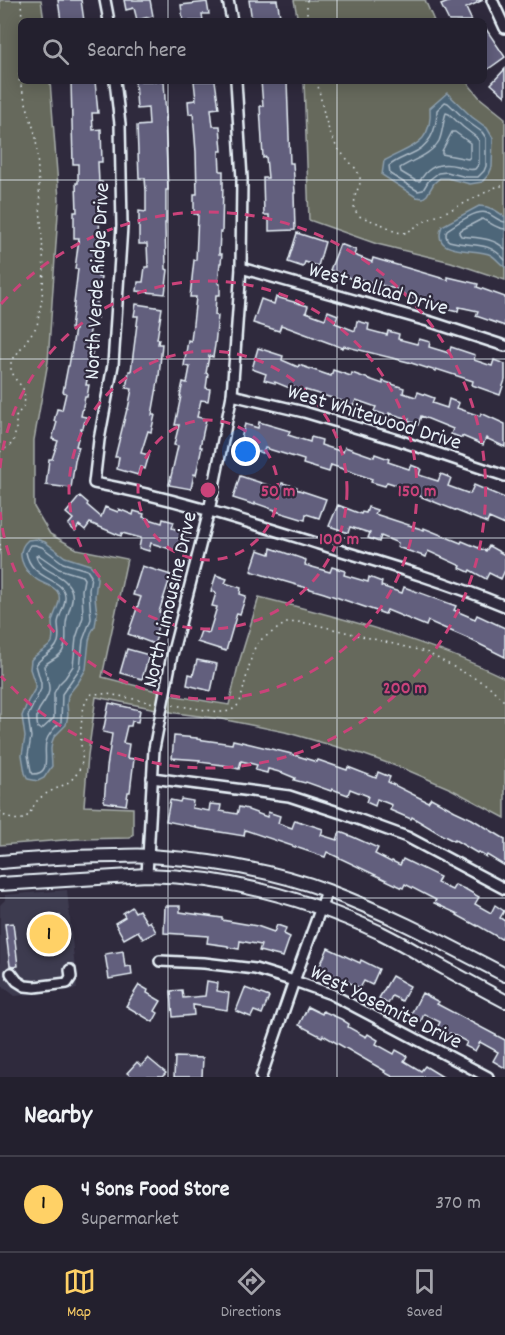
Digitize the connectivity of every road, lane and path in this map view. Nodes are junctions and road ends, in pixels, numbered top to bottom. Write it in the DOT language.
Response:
graph roads {
  1 [pos="21,0"];
  2 [pos="105,0"];
  3 [pos="228,0"];
  4 [pos="307,0"];
  5 [pos="492,0"];
  6 [pos="22,18"];
  7 [pos="108,18"];
  8 [pos="231,18"];
  9 [pos="307,18"];
  10 [pos="505,28"];
  11 [pos="20,84"];
  12 [pos="116,84"];
  13 [pos="236,84"];
  14 [pos="318,84"];
  15 [pos="505,186"];
  16 [pos="241,268"];
  17 [pos="505,346"];
  18 [pos="232,395"];
  19 [pos="0,452"];
  20 [pos="505,476"];
  21 [pos="209,511"];
  22 [pos="0,544"];
  23 [pos="0,551"];
  24 [pos="505,606"];
  25 [pos="505,702"];
  26 [pos="163,704"];
  27 [pos="152,778"];
  28 [pos="0,811"];
  29 [pos="148,856"];
  30 [pos="14,861"];
  31 [pos="0,862"];
  32 [pos="147,875"];
  33 [pos="15,882"];
  34 [pos="0,884"];
  35 [pos="505,890"];
  36 [pos="327,891"];
  37 [pos="321,909"];
  38 [pos="160,962"];
  39 [pos="70,970"];
  40 [pos="11,973"];
  41 [pos="505,975"];
  42 [pos="294,981"];
  43 [pos="505,1001"];
  44 [pos="261,1077"];
  45 [pos="488,1077"];
  1 -- 6 [label="path"];
  2 -- 7 [label="street"];
  3 -- 8 [label="street"];
  4 -- 9 [label="path"];
  5 -- 10 [label="street"];
  11 -- 19 [label="path"];
  12 -- 21 [label="street, North Verde Ridge Drive"];
  13 -- 16 [label="street, North Limousine Drive"];
  14 -- 15 [label="path"];
  16 -- 17 [label="street, West Ballad Drive"];
  16 -- 18 [label="street, North Limousine Drive"];
  18 -- 20 [label="street, West Whitewood Drive"];
  18 -- 21 [label="street, North Limousine Drive"];
  21 -- 24 [label="street"];
  21 -- 26 [label="street, North Limousine Drive"];
  22 -- 23 [label="path"];
  25 -- 26 [label="path"];
  26 -- 27 [label="street, North Limousine Drive"];
  26 -- 28 [label="path"];
  27 -- 29 [label="street, North Limousine Drive"];
  27 -- 35 [label="street"];
  29 -- 30 [label="main road"];
  29 -- 32 [label="street, North Limousine Drive"];
  29 -- 36 [label="main road"];
  30 -- 31 [label="main road"];
  30 -- 33 [label="main road"];
  32 -- 33 [label="main road"];
  32 -- 37 [label="main road"];
  33 -- 34 [label="main road"];
  36 -- 37 [label="street"];
  36 -- 41 [label="main road"];
  37 -- 42 [label="street"];
  37 -- 43 [label="main road"];
  38 -- 42 [label="street, West Yosemite Drive"];
  39 -- 40 [label="street"];
  42 -- 44 [label="street"];
  42 -- 45 [label="street, West Yosemite Drive"];
}
